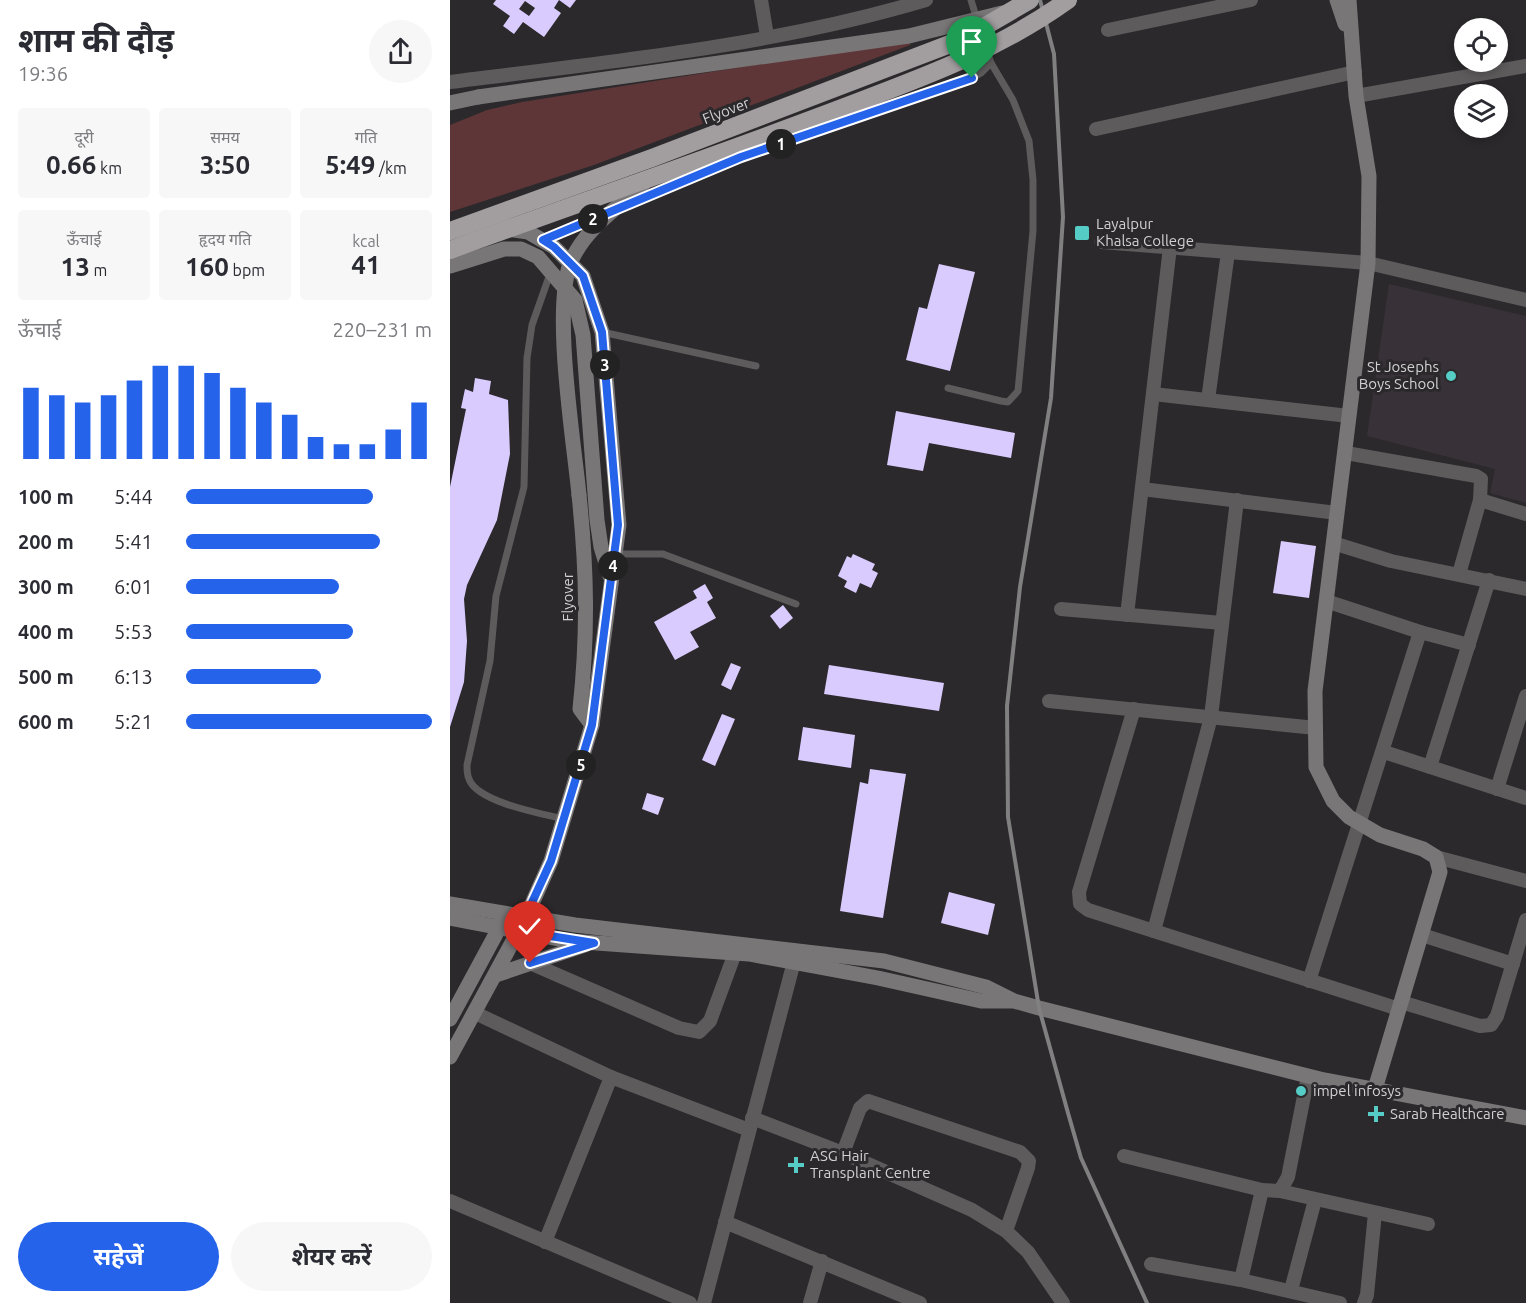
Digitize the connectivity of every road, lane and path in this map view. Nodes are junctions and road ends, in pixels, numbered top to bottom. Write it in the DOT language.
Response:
graph roads {
  1 [pos="761,0"];
  2 [pos="926,0"];
  3 [pos="971,0"];
  4 [pos="1030,0"];
  5 [pos="1068,0"];
  6 [pos="1251,0"];
  7 [pos="1337,0"];
  8 [pos="1349,0"];
  9 [pos="1010,12"];
  10 [pos="1108,30"];
  11 [pos="767,36"];
  12 [pos="1353,53"];
  13 [pos="991,63"];
  14 [pos="1526,66"];
  15 [pos="1355,72"];
  16 [pos="450,82"];
  17 [pos="1356,96"];
  18 [pos="450,103"];
  19 [pos="1096,129"];
  20 [pos="652,175"];
  21 [pos="450,225"];
  22 [pos="450,231"];
  23 [pos="543,240"];
  24 [pos="1101,242"];
  25 [pos="1170,248"];
  26 [pos="450,250"];
  27 [pos="1228,252"];
  28 [pos="1368,263"];
  29 [pos="450,266"];
  30 [pos="550,272"];
  31 [pos="1526,300"];
  32 [pos="602,332"];
  33 [pos="756,366"];
  34 [pos="948,388"];
  35 [pos="1153,394"];
  36 [pos="1208,400"];
  37 [pos="1349,416"];
  38 [pos="1346,453"];
  39 [pos="1142,489"];
  40 [pos="1237,500"];
  41 [pos="1480,500"];
  42 [pos="1337,513"];
  43 [pos="1526,514"];
  44 [pos="1333,543"];
  45 [pos="616,554"];
  46 [pos="1458,574"];
  47 [pos="610,576"];
  48 [pos="1489,580"];
  49 [pos="1526,589"];
  50 [pos="1326,601"];
  51 [pos="796,604"];
  52 [pos="1061,609"];
  53 [pos="1128,615"];
  54 [pos="1222,623"];
  55 [pos="1420,632"];
  56 [pos="1469,645"];
  57 [pos="1526,696"];
  58 [pos="1049,700"];
  59 [pos="1134,709"];
  60 [pos="1211,717"];
  61 [pos="592,725"];
  62 [pos="1316,728"];
  63 [pos="1384,752"];
  64 [pos="1430,767"];
  65 [pos="1497,789"];
  66 [pos="1526,798"];
  67 [pos="564,819"];
  68 [pos="1360,824"];
  69 [pos="1436,857"];
  70 [pos="1526,881"];
  71 [pos="450,904"];
  72 [pos="507,914"];
  73 [pos="526,917"];
  74 [pos="450,918"];
  75 [pos="1526,920"];
  76 [pos="499,928"];
  77 [pos="519,931"];
  78 [pos="1154,931"];
  79 [pos="1422,935"];
  80 [pos="594,943"];
  81 [pos="735,953"];
  82 [pos="796,956"];
  83 [pos="530,963"];
  84 [pos="1513,964"];
  85 [pos="496,975"];
  86 [pos="1309,981"];
  87 [pos="1400,1006"];
  88 [pos="475,1013"];
  89 [pos="450,1020"];
  90 [pos="450,1057"];
  91 [pos="1308,1076"];
  92 [pos="612,1077"];
  93 [pos="1375,1089"];
  94 [pos="1525,1116"];
  95 [pos="750,1124"];
  96 [pos="843,1154"];
  97 [pos="1124,1155"];
  98 [pos="1262,1190"];
  99 [pos="1280,1191"];
  100 [pos="1315,1200"];
  101 [pos="450,1201"];
  102 [pos="1375,1213"];
  103 [pos="725,1222"];
  104 [pos="1428,1224"];
  105 [pos="1006,1231"];
  106 [pos="545,1242"];
  107 [pos="822,1261"];
  108 [pos="1151,1264"];
  109 [pos="1241,1280"];
  110 [pos="1291,1290"];
  111 [pos="690,1303"];
  112 [pos="704,1303"];
  113 [pos="810,1303"];
  114 [pos="920,1303"];
  115 [pos="1063,1303"];
  116 [pos="1340,1303"];
  117 [pos="1364,1303"];
  1 -- 11 [label="street"];
  2 -- 11 [label="street"];
  3 -- 13 [label="lane"];
  4 -- 9 [label="highway, Flyover, bridge"];
  5 -- 20 [label="highway, Flyover, bridge"];
  6 -- 10 [label="street"];
  7 -- 12 [label="street"];
  8 -- 12 [label="street"];
  9 -- 18 [label="street, Flyover, bridge"];
  9 -- 22 [label="highway, Flyover, bridge"];
  11 -- 16 [label="street"];
  12 -- 15 [label="street"];
  13 -- 23 [label="lane"];
  13 -- 34 [label="lane"];
  14 -- 17 [label="street"];
  15 -- 17 [label="street"];
  15 -- 19 [label="street"];
  17 -- 28 [label="street"];
  20 -- 26 [label="highway, Flyover, bridge"];
  20 -- 61 [label="street, Flyover, bridge"];
  21 -- 23 [label="street"];
  23 -- 32 [label="street"];
  24 -- 25 [label="street"];
  25 -- 27 [label="street"];
  25 -- 35 [label="street"];
  27 -- 28 [label="street"];
  27 -- 36 [label="street"];
  28 -- 31 [label="street"];
  28 -- 37 [label="street"];
  29 -- 30 [label="street"];
  30 -- 47 [label="street"];
  30 -- 67 [label="lane"];
  32 -- 33 [label="lane"];
  32 -- 45 [label="street"];
  35 -- 36 [label="street"];
  35 -- 39 [label="street"];
  36 -- 37 [label="street"];
  37 -- 38 [label="street"];
  38 -- 41 [label="street"];
  38 -- 42 [label="street"];
  39 -- 40 [label="street"];
  39 -- 53 [label="street"];
  40 -- 42 [label="street"];
  40 -- 54 [label="street"];
  41 -- 43 [label="street"];
  41 -- 46 [label="street"];
  42 -- 44 [label="street"];
  44 -- 46 [label="street"];
  44 -- 50 [label="street"];
  45 -- 47 [label="street"];
  45 -- 51 [label="lane"];
  46 -- 48 [label="street"];
  47 -- 61 [label="street"];
  48 -- 49 [label="street"];
  48 -- 56 [label="street"];
  50 -- 55 [label="street"];
  50 -- 62 [label="street"];
  52 -- 53 [label="street"];
  53 -- 54 [label="street"];
  54 -- 60 [label="street"];
  55 -- 56 [label="street"];
  55 -- 63 [label="street"];
  56 -- 64 [label="street"];
  57 -- 65 [label="street"];
  58 -- 59 [label="street"];
  59 -- 60 [label="street"];
  59 -- 78 [label="street"];
  60 -- 62 [label="street"];
  60 -- 78 [label="street"];
  61 -- 67 [label="street"];
  62 -- 68 [label="street"];
  63 -- 64 [label="street"];
  63 -- 68 [label="street"];
  64 -- 65 [label="street"];
  65 -- 66 [label="street"];
  67 -- 73 [label="street"];
  68 -- 69 [label="street"];
  68 -- 86 [label="street"];
  69 -- 70 [label="street"];
  69 -- 79 [label="street"];
  71 -- 72 [label="street"];
  72 -- 73 [label="street"];
  72 -- 76 [label="street"];
  73 -- 77 [label="street"];
  73 -- 82 [label="street"];
  74 -- 76 [label="street"];
  75 -- 84 [label="street"];
  76 -- 77 [label="street"];
  76 -- 89 [label="street"];
  77 -- 80 [label="street"];
  77 -- 85 [label="street"];
  78 -- 86 [label="street"];
  79 -- 84 [label="street"];
  79 -- 87 [label="street"];
  80 -- 81 [label="street"];
  80 -- 83 [label="street"];
  81 -- 82 [label="street"];
  81 -- 83 [label="street"];
  82 -- 91 [label="street"];
  82 -- 95 [label="street"];
  83 -- 85 [label="street"];
  84 -- 87 [label="street"];
  85 -- 88 [label="street"];
  86 -- 87 [label="street"];
  87 -- 93 [label="street"];
  88 -- 90 [label="street"];
  88 -- 92 [label="street"];
  91 -- 93 [label="street"];
  91 -- 99 [label="street"];
  92 -- 95 [label="street"];
  92 -- 106 [label="street"];
  93 -- 94 [label="street"];
  95 -- 96 [label="street"];
  95 -- 103 [label="street"];
  96 -- 105 [label="street"];
  96 -- 105 [label="street"];
  97 -- 98 [label="street"];
  98 -- 99 [label="street"];
  98 -- 109 [label="street"];
  99 -- 100 [label="street"];
  100 -- 102 [label="street"];
  100 -- 110 [label="street"];
  101 -- 106 [label="street"];
  102 -- 104 [label="street"];
  102 -- 117 [label="street"];
  103 -- 107 [label="street"];
  103 -- 112 [label="street"];
  105 -- 115 [label="street"];
  106 -- 111 [label="street"];
  107 -- 113 [label="street"];
  107 -- 114 [label="street"];
  108 -- 109 [label="street"];
  109 -- 110 [label="street"];
  110 -- 116 [label="street"];
}
